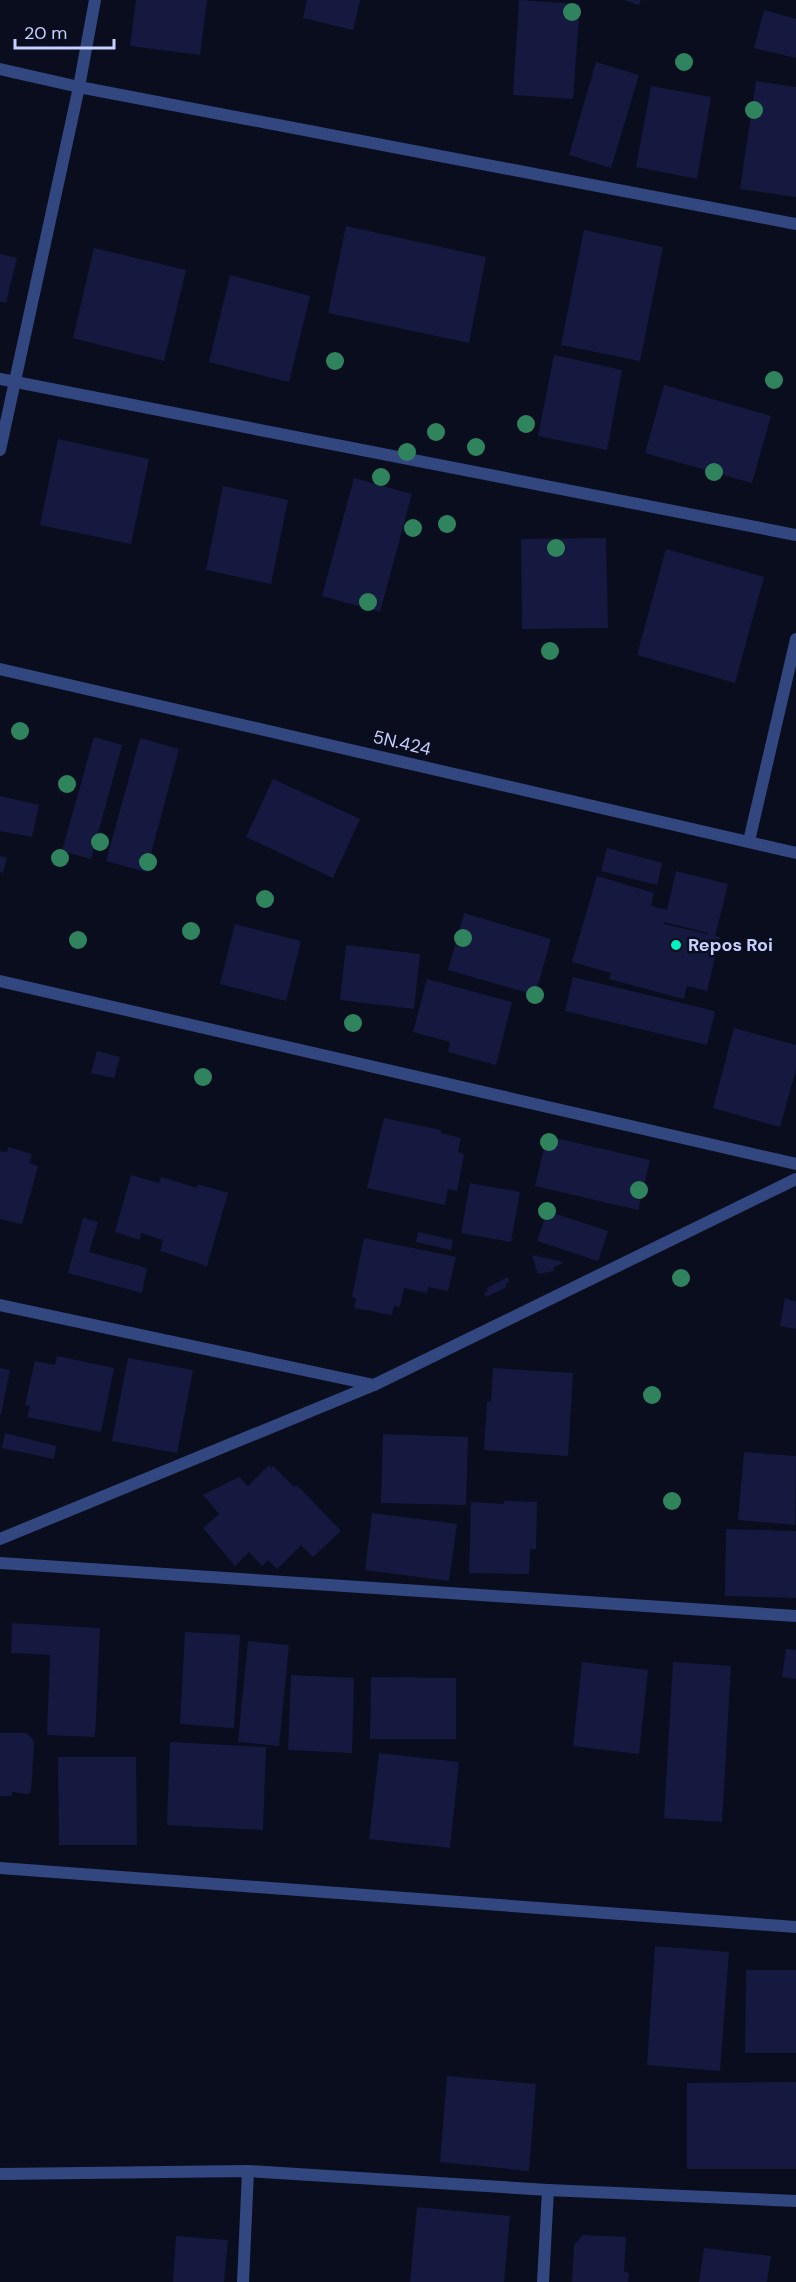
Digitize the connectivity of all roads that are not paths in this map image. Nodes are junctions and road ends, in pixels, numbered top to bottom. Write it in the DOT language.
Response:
graph roads {
  1 [pos="95,0"];
  2 [pos="0,69"];
  3 [pos="79,87"];
  4 [pos="796,224"];
  5 [pos="0,379"];
  6 [pos="16,382"];
  7 [pos="0,450"];
  8 [pos="796,535"];
  9 [pos="796,639"];
  10 [pos="0,669"];
  11 [pos="748,841"];
  12 [pos="796,853"];
  13 [pos="0,981"];
  14 [pos="796,1164"];
  15 [pos="796,1179"];
  16 [pos="0,1305"];
  17 [pos="374,1385"];
  18 [pos="0,1539"];
  19 [pos="0,1563"];
  20 [pos="796,1616"];
  21 [pos="0,1868"];
  22 [pos="796,1927"];
  23 [pos="248,2171"];
  24 [pos="0,2174"];
  25 [pos="548,2190"];
  26 [pos="796,2201"];
  27 [pos="243,2282"];
  28 [pos="543,2282"];
  1 -- 3 [label="street"];
  2 -- 3 [label="street"];
  3 -- 4 [label="street"];
  3 -- 6 [label="street"];
  5 -- 6 [label="street"];
  6 -- 7 [label="street"];
  6 -- 8 [label="street"];
  9 -- 11 [label="street"];
  10 -- 11 [label="street, 5N.424"];
  11 -- 12 [label="street, 5N.424"];
  13 -- 14 [label="street"];
  15 -- 17 [label="street"];
  16 -- 17 [label="street"];
  17 -- 18 [label="street"];
  19 -- 20 [label="street"];
  21 -- 22 [label="street"];
  23 -- 24 [label="street"];
  23 -- 25 [label="street"];
  23 -- 27 [label="street"];
  25 -- 26 [label="street"];
  25 -- 28 [label="street"];
}
